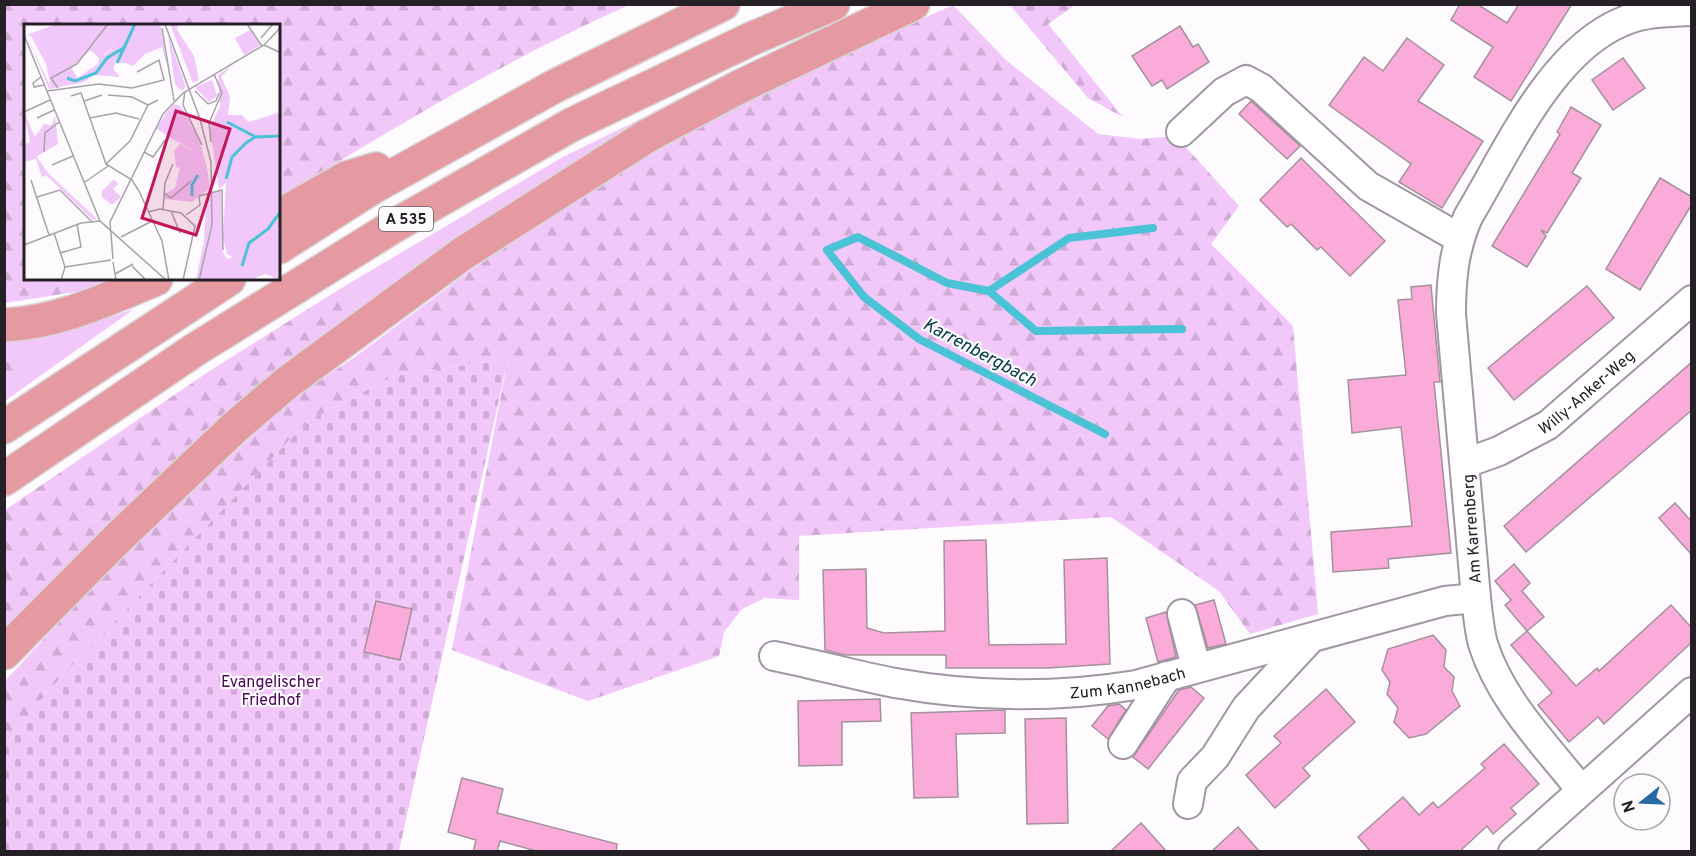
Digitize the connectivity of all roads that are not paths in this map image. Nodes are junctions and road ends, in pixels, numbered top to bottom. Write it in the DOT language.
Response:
graph roads {
  1 [pos="723,4"];
  2 [pos="833,4"];
  3 [pos="913,4"];
  4 [pos="1692,11"];
  5 [pos="1181,132"];
  6 [pos="435,152"];
  7 [pos="280,215"];
  8 [pos="1458,238"];
  9 [pos="280,246"];
  10 [pos="154,280"];
  11 [pos="227,280"];
  12 [pos="1692,300"];
  13 [pos="4,325"];
  14 [pos="4,427"];
  15 [pos="1466,463"];
  16 [pos="4,479"];
  17 [pos="1476,598"];
  18 [pos="1182,614"];
  19 [pos="1310,639"];
  20 [pos="4,653"];
  21 [pos="774,656"];
  22 [pos="1196,667"];
  23 [pos="1167,676"];
  24 [pos="1692,692"];
  25 [pos="1122,744"];
  26 [pos="1581,790"];
  27 [pos="1188,804"];
  28 [pos="1513,852"];
  1 -- 6 [label="highway, A 535"];
  2 -- 16 [label="highway, A 535"];
  3 -- 20 [label="highway"];
  4 -- 8 [label="street, Am Karrenberg"];
  5 -- 8 [label="street"];
  6 -- 7 [label="highway"];
  6 -- 9 [label="highway, A 535"];
  8 -- 15 [label="street, Am Karrenberg"];
  10 -- 13 [label="highway"];
  11 -- 14 [label="highway"];
  12 -- 15 [label="street, Willy-Anker-Weg"];
  15 -- 17 [label="street, Am Karrenberg"];
  17 -- 19 [label="street, Zum Kannebach"];
  17 -- 26 [label="street, Am Karrenberg"];
  18 -- 22 [label="street"];
  19 -- 22 [label="street, Zum Kannebach"];
  19 -- 27 [label="street"];
  21 -- 23 [label="street, Zum Kannebach"];
  22 -- 23 [label="street, Zum Kannebach"];
  23 -- 25 [label="street"];
  24 -- 26 [label="street"];
  26 -- 28 [label="street"];
}
